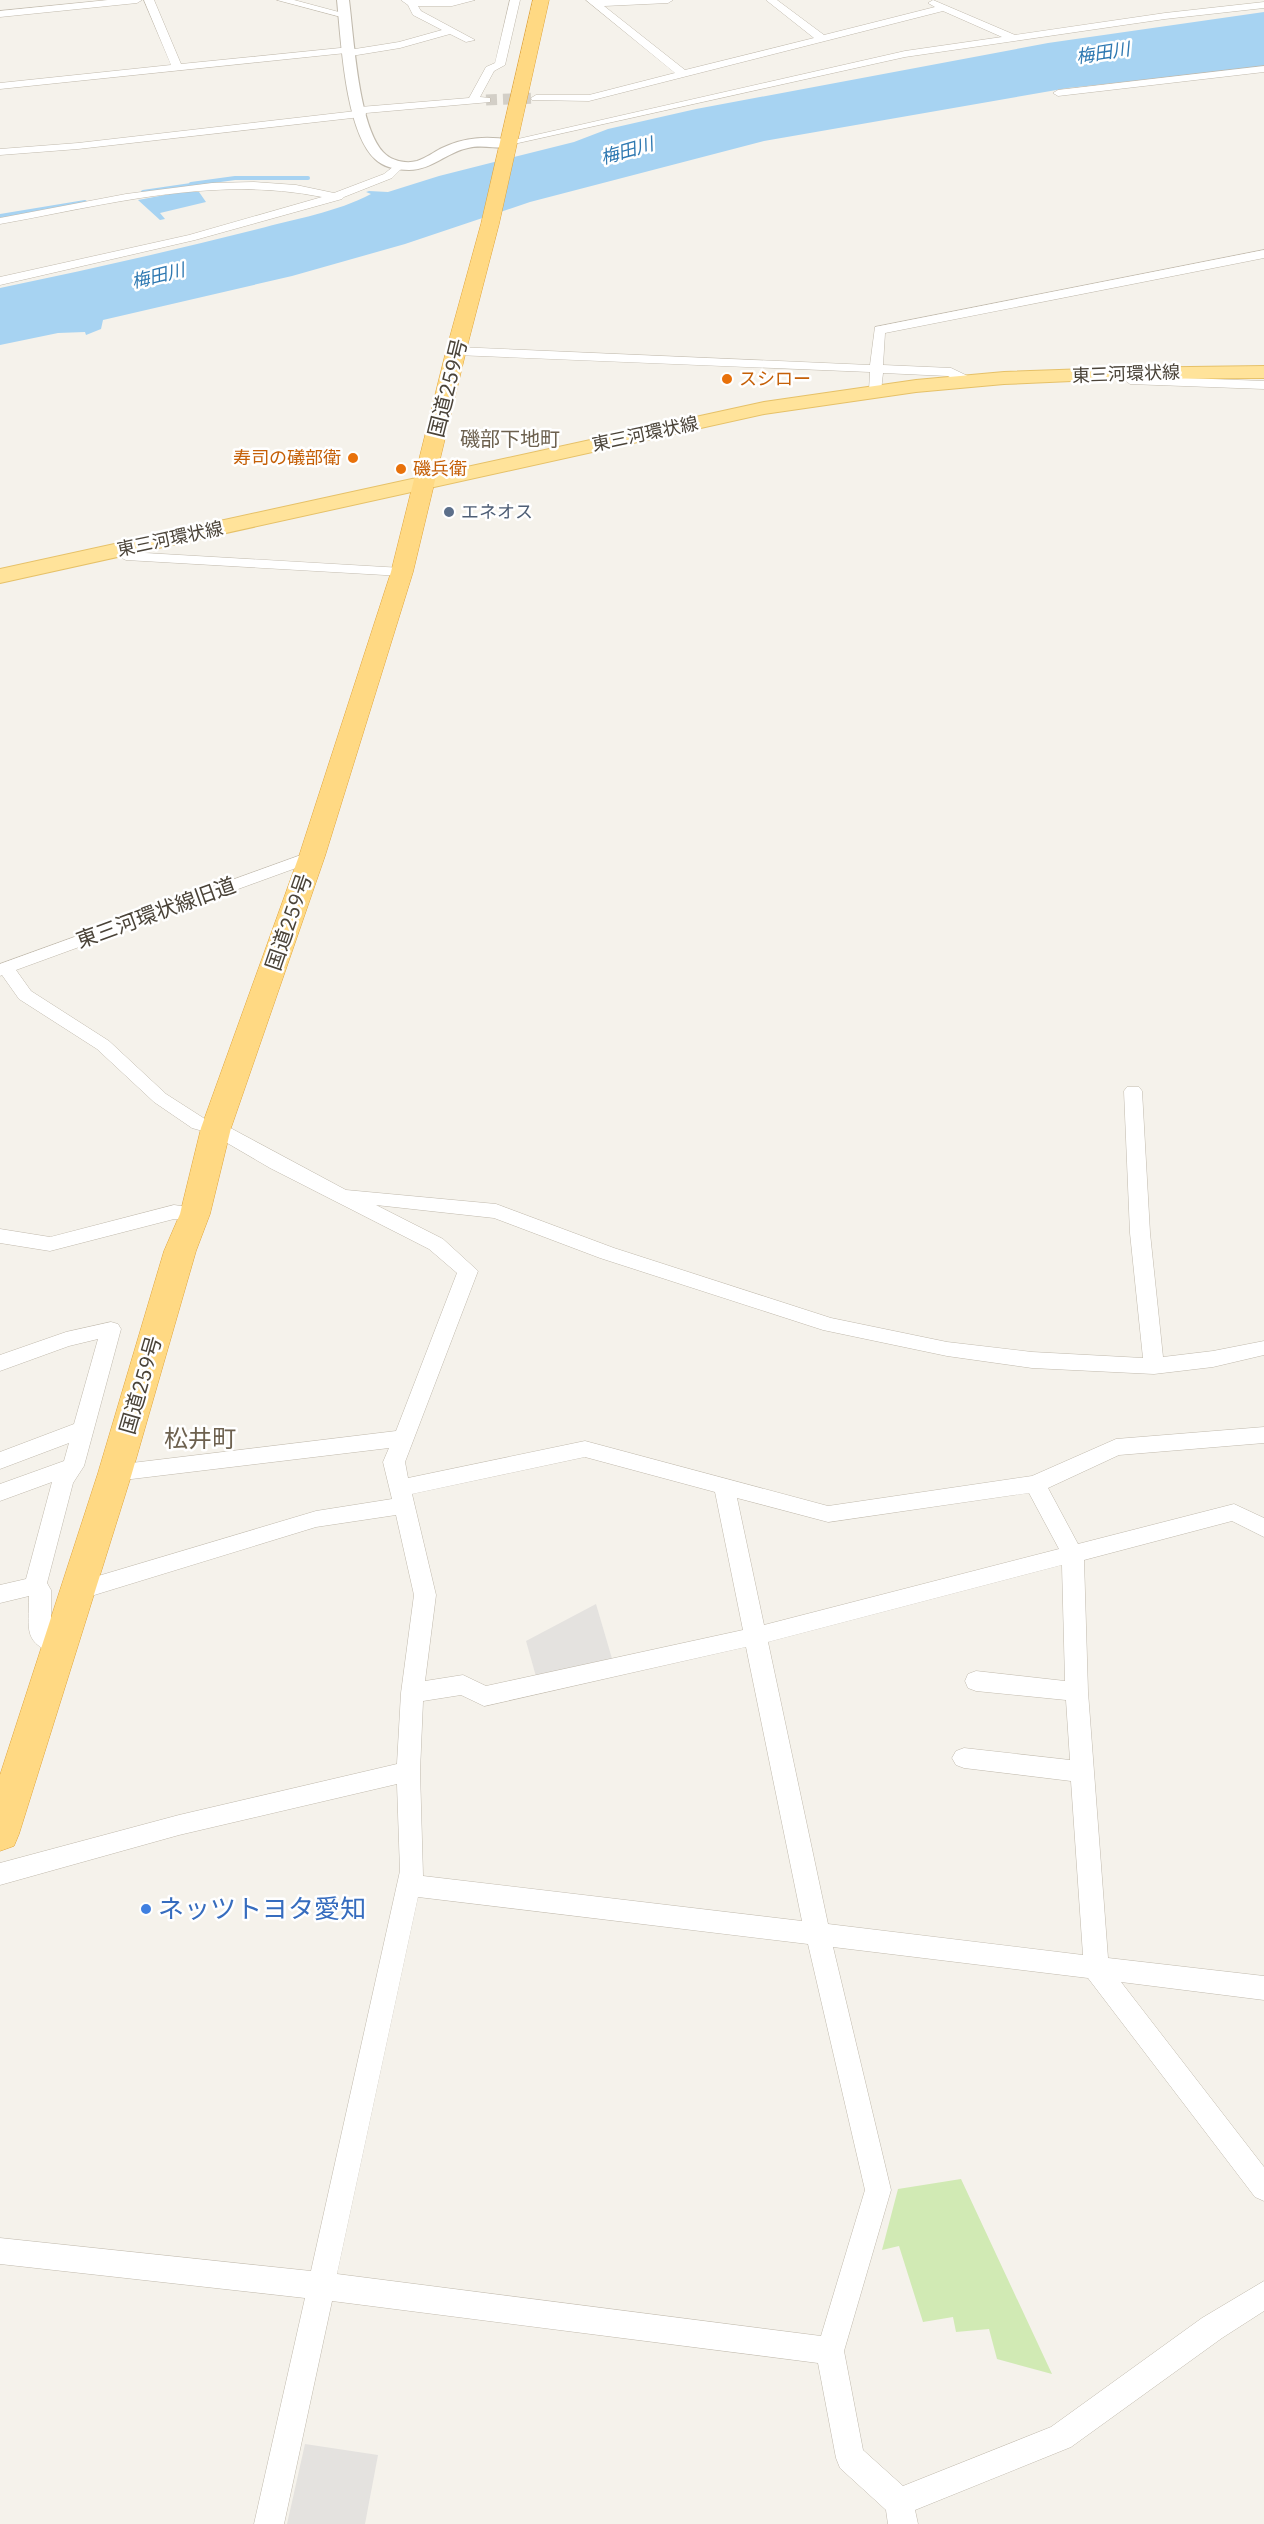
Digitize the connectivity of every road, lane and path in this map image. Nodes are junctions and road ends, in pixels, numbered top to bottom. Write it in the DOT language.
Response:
graph roads {
  1 [pos="137,0"];
  2 [pos="149,0"];
  3 [pos="282,0"];
  4 [pos="343,0"];
  5 [pos="470,0"];
  6 [pos="515,0"];
  7 [pos="541,0"];
  8 [pos="669,0"];
  9 [pos="771,0"];
  10 [pos="925,0"];
  11 [pos="593,1"];
  12 [pos="409,2"];
  13 [pos="1264,5"];
  14 [pos="944,8"];
  15 [pos="0,14"];
  16 [pos="345,15"];
  17 [pos="451,30"];
  18 [pos="1013,38"];
  19 [pos="519,39"];
  20 [pos="822,39"];
  21 [pos="470,40"];
  22 [pos="350,51"];
  23 [pos="177,68"];
  24 [pos="1264,69"];
  25 [pos="682,74"];
  26 [pos="1,83"];
  27 [pos="1058,93"];
  28 [pos="536,98"];
  29 [pos="589,98"];
  30 [pos="361,112"];
  31 [pos="635,114"];
  32 [pos="509,144"];
  33 [pos="0,152"];
  34 [pos="399,165"];
  35 [pos="338,197"];
  36 [pos="1,217"];
  37 [pos="1264,254"];
  38 [pos="0,281"];
  39 [pos="456,351"];
  40 [pos="875,368"];
  41 [pos="1264,372"];
  42 [pos="1121,373"];
  43 [pos="967,381"];
  44 [pos="1264,385"];
  45 [pos="875,391"];
  46 [pos="424,483"];
  47 [pos="114,551"];
  48 [pos="402,572"];
  49 [pos="0,576"];
  50 [pos="312,856"];
  51 [pos="3,969"];
  52 [pos="1133,1091"];
  53 [pos="216,1128"];
  54 [pos="337,1195"];
  55 [pos="195,1214"];
  56 [pos="0,1236"];
  57 [pos="1264,1348"];
  58 [pos="0,1363"];
  59 [pos="1154,1366"];
  60 [pos="83,1429"];
  61 [pos="1264,1435"];
  62 [pos="403,1438"];
  63 [pos="0,1461"];
  64 [pos="73,1466"];
  65 [pos="115,1473"];
  66 [pos="1035,1484"];
  67 [pos="724,1486"];
  68 [pos="0,1493"];
  69 [pos="402,1497"];
  70 [pos="1264,1528"];
  71 [pos="1074,1554"];
  72 [pos="35,1586"];
  73 [pos="78,1591"];
  74 [pos="0,1594"];
  75 [pos="756,1636"];
  76 [pos="60,1647"];
  77 [pos="976,1681"];
  78 [pos="1077,1692"];
  79 [pos="412,1693"];
  80 [pos="964,1758"];
  81 [pos="408,1771"];
  82 [pos="1083,1772"];
  83 [pos="0,1834"];
  84 [pos="0,1874"];
  85 [pos="409,1885"];
  86 [pos="817,1932"];
  87 [pos="1096,1969"];
  88 [pos="1264,1988"];
  89 [pos="1264,2187"];
  90 [pos="0,2251"];
  91 [pos="321,2286"];
  92 [pos="1264,2295"];
  93 [pos="830,2351"];
  94 [pos="901,2513"];
  95 [pos="269,2524"];
  1 -- 15 [label="street"];
  2 -- 23 [label="street"];
  3 -- 16 [label="street"];
  4 -- 16 [label="street"];
  5 -- 12 [label="street"];
  6 -- 19 [label="street"];
  7 -- 19 [label="highway, 国道259号"];
  8 -- 11 [label="street"];
  9 -- 20 [label="street"];
  10 -- 14 [label="street"];
  11 -- 25 [label="street"];
  12 -- 17 [label="street"];
  13 -- 18 [label="street"];
  14 -- 18 [label="street"];
  14 -- 20 [label="street"];
  16 -- 22 [label="street"];
  17 -- 21 [label="street"];
  17 -- 22 [label="street"];
  18 -- 31 [label="street"];
  19 -- 30 [label="street"];
  19 -- 32 [label="highway, 国道259号"];
  20 -- 25 [label="street"];
  22 -- 23 [label="street"];
  22 -- 30 [label="street"];
  23 -- 26 [label="street"];
  24 -- 27 [label="street"];
  25 -- 29 [label="street"];
  28 -- 29 [label="street"];
  29 -- 31 [label="street"];
  30 -- 33 [label="street"];
  30 -- 34 [label="street"];
  31 -- 32 [label="street"];
  32 -- 34 [label="street"];
  32 -- 39 [label="highway, 国道259号"];
  34 -- 35 [label="street"];
  35 -- 36 [label="street"];
  35 -- 38 [label="street"];
  37 -- 40 [label="street"];
  39 -- 40 [label="street"];
  39 -- 46 [label="highway, 国道259号"];
  40 -- 43 [label="street"];
  40 -- 45 [label="street"];
  41 -- 42 [label="main road, 東三河環状線"];
  42 -- 43 [label="main road, 東三河環状線"];
  42 -- 44 [label="street"];
  43 -- 45 [label="main road, 東三河環状線"];
  45 -- 46 [label="main road, 東三河環状線"];
  46 -- 47 [label="main road, 東三河環状線"];
  46 -- 48 [label="highway, 国道259号"];
  47 -- 48 [label="street"];
  47 -- 49 [label="main road, 東三河環状線"];
  48 -- 50 [label="highway, 国道259号"];
  50 -- 51 [label="street, 東三河環状線旧道"];
  50 -- 53 [label="highway, 国道259号"];
  51 -- 53 [label="street"];
  52 -- 59 [label="street"];
  53 -- 54 [label="street"];
  53 -- 55 [label="highway, 国道259号"];
  54 -- 59 [label="street"];
  54 -- 62 [label="street"];
  55 -- 56 [label="street"];
  55 -- 65 [label="highway, 国道259号"];
  57 -- 59 [label="street"];
  58 -- 60 [label="street"];
  60 -- 63 [label="street"];
  60 -- 64 [label="street"];
  61 -- 66 [label="street"];
  62 -- 65 [label="street"];
  62 -- 69 [label="street"];
  64 -- 68 [label="street"];
  64 -- 72 [label="street"];
  65 -- 73 [label="highway, 国道259号"];
  66 -- 67 [label="street"];
  66 -- 71 [label="street"];
  67 -- 69 [label="street"];
  67 -- 75 [label="street"];
  69 -- 73 [label="street"];
  69 -- 79 [label="street"];
  70 -- 71 [label="street"];
  71 -- 75 [label="street"];
  71 -- 78 [label="street"];
  72 -- 74 [label="street"];
  72 -- 76 [label="street"];
  73 -- 76 [label="highway, 国道259号"];
  75 -- 79 [label="street"];
  75 -- 86 [label="street"];
  76 -- 83 [label="highway, 国道259号"];
  77 -- 78 [label="street"];
  78 -- 82 [label="street"];
  79 -- 81 [label="street"];
  80 -- 82 [label="street"];
  81 -- 84 [label="street"];
  81 -- 85 [label="street"];
  82 -- 87 [label="street"];
  85 -- 86 [label="street"];
  85 -- 91 [label="street"];
  86 -- 87 [label="street"];
  86 -- 93 [label="street"];
  87 -- 88 [label="street"];
  87 -- 89 [label="street"];
  90 -- 91 [label="street"];
  91 -- 93 [label="street"];
  91 -- 95 [label="street"];
  92 -- 94 [label="street"];
  93 -- 94 [label="street"];
}
